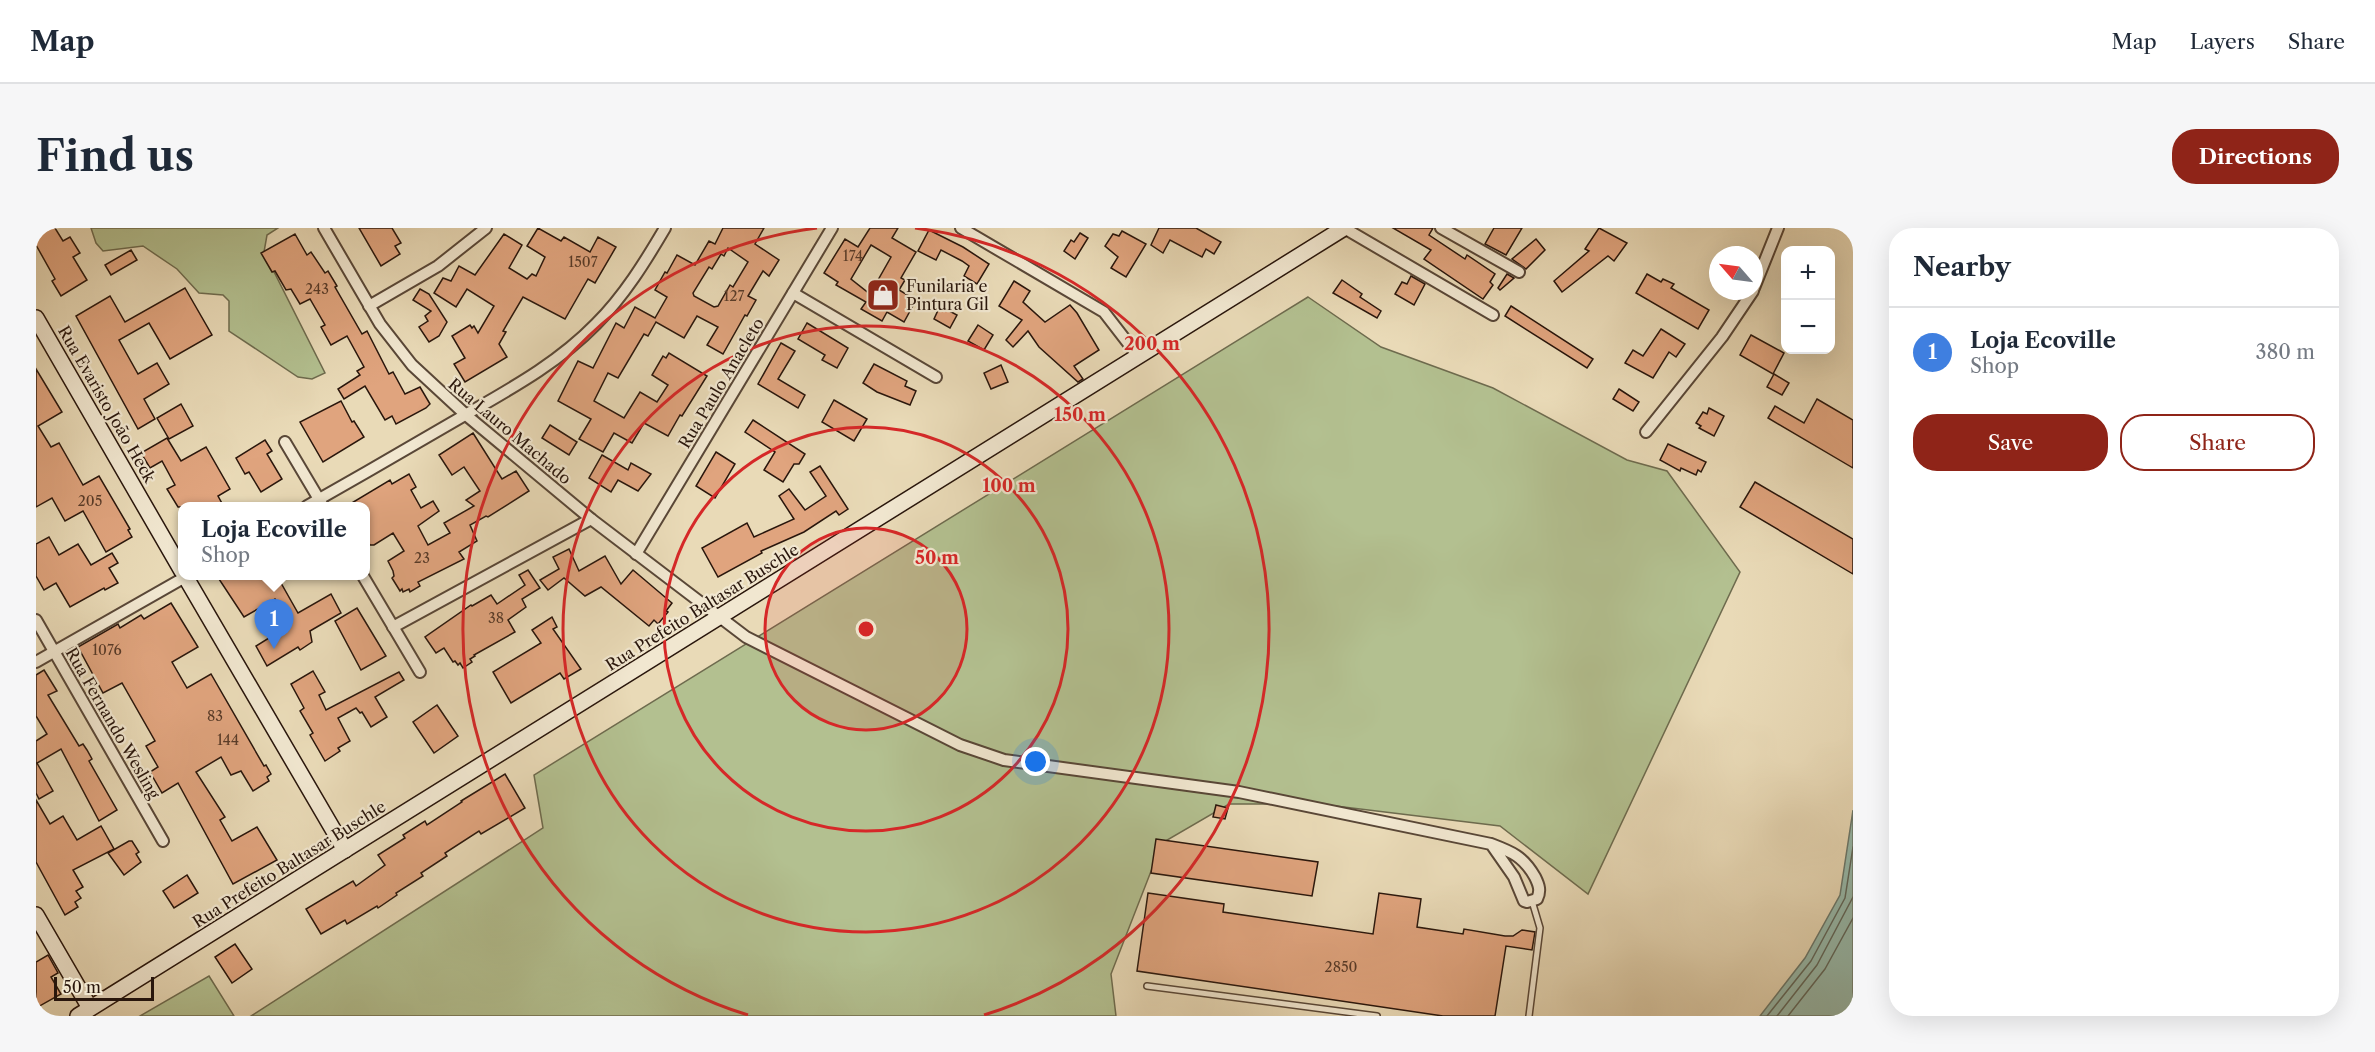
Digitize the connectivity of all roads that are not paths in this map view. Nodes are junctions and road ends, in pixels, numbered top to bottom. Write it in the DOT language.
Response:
graph roads {
  1 [pos="324,228"];
  2 [pos="486,228"];
  3 [pos="665,228"];
  4 [pos="832,228"];
  5 [pos="961,228"];
  6 [pos="1344,228"];
  7 [pos="1441,228"];
  8 [pos="1778,228"];
  9 [pos="1763,265"];
  10 [pos="1519,272"];
  11 [pos="793,293"];
  12 [pos="1746,300"];
  13 [pos="369,306"];
  14 [pos="1493,315"];
  15 [pos="36,318"];
  16 [pos="1138,356"];
  17 [pos="936,377"];
  18 [pos="466,415"];
  19 [pos="1646,432"];
  20 [pos="285,442"];
  21 [pos="320,502"];
  22 [pos="323,502"];
  23 [pos="591,519"];
  24 [pos="636,554"];
  25 [pos="178,563"];
  26 [pos="178,579"];
  27 [pos="188,580"];
  28 [pos="365,580"];
  29 [pos="718,618"];
  30 [pos="36,620"];
  31 [pos="393,627"];
  32 [pos="54,652"];
  33 [pos="36,662"];
  34 [pos="420,672"];
  35 [pos="163,841"];
  36 [pos="1491,844"];
  37 [pos="345,850"];
  38 [pos="1533,873"];
  39 [pos="1515,880"];
  40 [pos="1532,901"];
  41 [pos="36,915"];
  42 [pos="1147,986"];
  43 [pos="84,1012"];
  44 [pos="1377,1016"];
  45 [pos="1529,1016"];
  1 -- 13 [label="street, Rua Lauro Machado"];
  2 -- 13 [label="street"];
  3 -- 18 [label="street"];
  4 -- 11 [label="street, Rua Paulo Anacleto"];
  5 -- 16 [label="street"];
  6 -- 14 [label="street"];
  6 -- 16 [label="main road, Rua Prefeito Baltasar Buschle"];
  7 -- 10 [label="street"];
  8 -- 9 [label="street"];
  11 -- 17 [label="street"];
  11 -- 24 [label="street, Rua Paulo Anacleto"];
  12 -- 19 [label="street"];
  13 -- 18 [label="street, Rua Lauro Machado"];
  15 -- 25 [label="main road, Rua Evaristo João Heck"];
  16 -- 29 [label="main road, Rua Prefeito Baltasar Buschle"];
  18 -- 22 [label="street"];
  18 -- 23 [label="street, Rua Lauro Machado"];
  20 -- 21 [label="street"];
  23 -- 24 [label="street, Rua Lauro Machado"];
  23 -- 31 [label="street"];
  24 -- 29 [label="street, Rua Lauro Machado"];
  26 -- 32 [label="street"];
  27 -- 37 [label="main road, Rua Evaristo João Heck"];
  28 -- 31 [label="street"];
  29 -- 36 [label="street, Rua Lauro Machado"];
  29 -- 37 [label="main road, Rua Prefeito Baltasar Buschle"];
  30 -- 32 [label="street, Rua Fernando Wesling"];
  31 -- 34 [label="street"];
  32 -- 33 [label="street"];
  32 -- 35 [label="street, Rua Fernando Wesling"];
  36 -- 38 [label="street, Rua Lauro Machado"];
  36 -- 39 [label="street"];
  37 -- 43 [label="main road, Rua Prefeito Baltasar Buschle"];
  38 -- 39 [label="street"];
  38 -- 40 [label="street"];
  39 -- 40 [label="street"];
  40 -- 45 [label="lane"];
  41 -- 43 [label="main road"];
  42 -- 44 [label="lane"];
}
